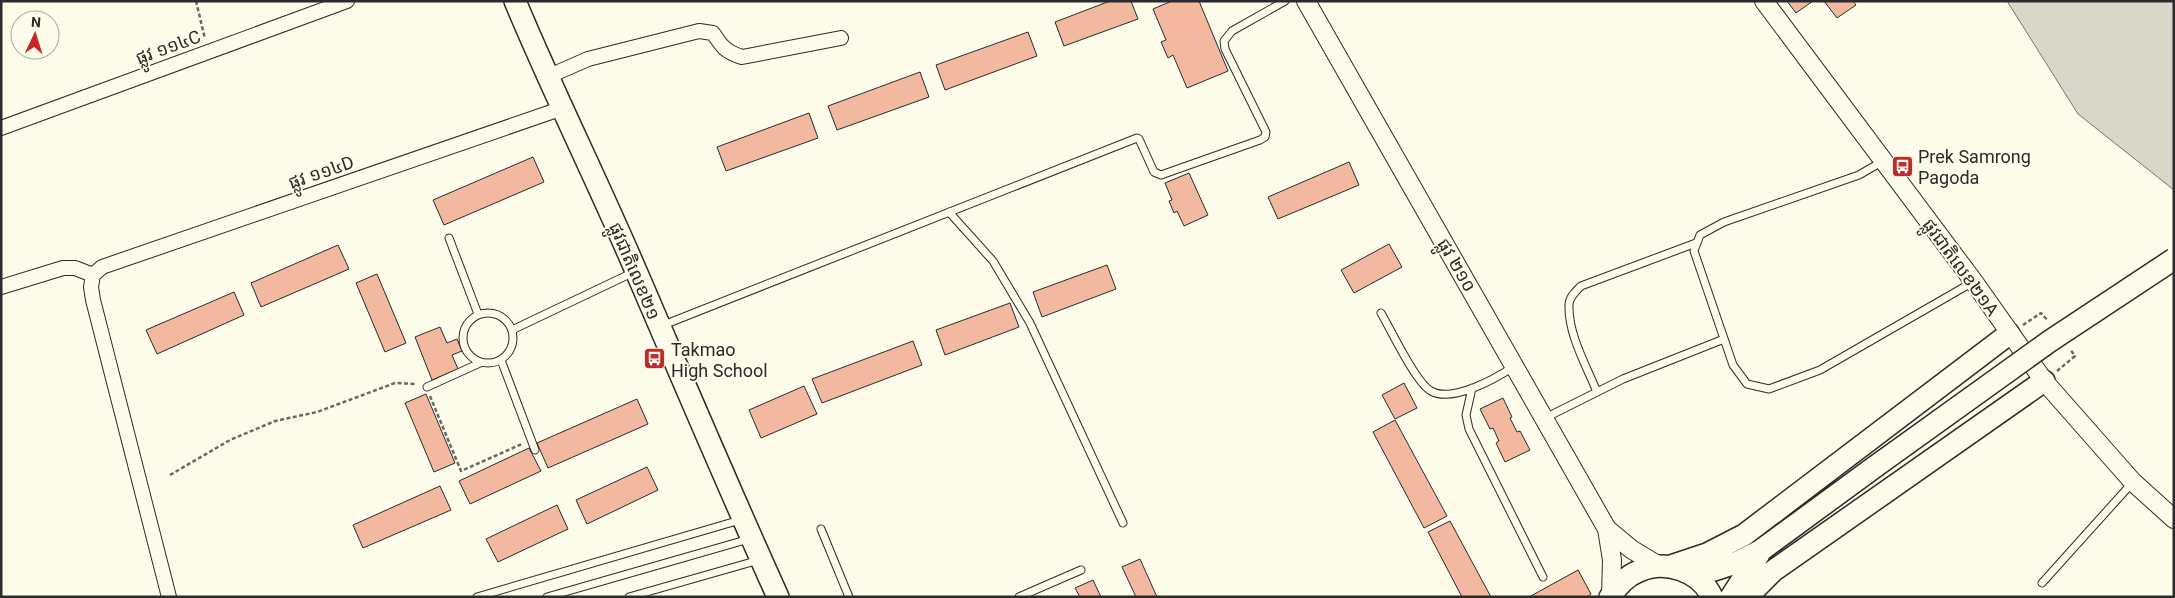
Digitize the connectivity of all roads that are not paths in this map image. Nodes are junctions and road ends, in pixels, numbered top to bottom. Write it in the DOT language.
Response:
graph roads {
  1 [pos="347,1"];
  2 [pos="515,1"];
  3 [pos="1285,1"];
  4 [pos="1306,1"];
  5 [pos="1764,1"];
  6 [pos="841,38"];
  7 [pos="547,78"];
  8 [pos="563,108"];
  9 [pos="1,128"];
  10 [pos="1884,161"];
  11 [pos="949,212"];
  12 [pos="450,238"];
  13 [pos="1696,242"];
  14 [pos="2174,259"];
  15 [pos="636,271"];
  16 [pos="93,275"];
  17 [pos="1974,282"];
  18 [pos="1,287"];
  19 [pos="1381,313"];
  20 [pos="478,314"];
  21 [pos="658,327"];
  22 [pos="512,330"];
  23 [pos="2010,334"];
  24 [pos="1724,339"];
  25 [pos="501,360"];
  26 [pos="480,363"];
  27 [pos="1515,366"];
  28 [pos="2044,381"];
  29 [pos="426,387"];
  30 [pos="1472,388"];
  31 [pos="1597,392"];
  32 [pos="1545,418"];
  33 [pos="535,450"];
  34 [pos="2133,482"];
  35 [pos="743,519"];
  36 [pos="2174,519"];
  37 [pos="1123,523"];
  38 [pos="821,529"];
  39 [pos="1607,529"];
  40 [pos="752,538"];
  41 [pos="1760,551"];
  42 [pos="761,560"];
  43 [pos="1673,568"];
  44 [pos="1081,570"];
  45 [pos="1543,577"];
  46 [pos="2042,582"];
  47 [pos="1610,596"];
  48 [pos="169,597"];
  49 [pos="477,597"];
  50 [pos="547,597"];
  51 [pos="629,597"];
  52 [pos="778,597"];
  53 [pos="850,597"];
  54 [pos="1019,597"];
  55 [pos="1712,597"];
  56 [pos="1731,597"];
  57 [pos="1747,597"];
  1 -- 9 [label="street, ផ្លូវ ១១៤C"];
  2 -- 7 [label="main road, ផ្លូវជាតិលេខ២១"];
  3 -- 11 [label="lane"];
  4 -- 27 [label="street, ផ្លូវ ២១០"];
  5 -- 10 [label="street, ផ្លូវជាតិលេខ២១A"];
  6 -- 7 [label="street"];
  7 -- 8 [label="main road, ផ្លូវជាតិលេខ២១"];
  8 -- 15 [label="main road, ផ្លូវជាតិលេខ២១"];
  8 -- 16 [label="street, ផ្លូវ ១១៤D"];
  10 -- 13 [label="lane"];
  10 -- 17 [label="street, ផ្លូវជាតិលេខ២១A"];
  11 -- 21 [label="lane"];
  11 -- 37 [label="lane"];
  12 -- 20 [label="lane"];
  13 -- 24 [label="lane"];
  13 -- 31 [label="lane"];
  14 -- 41 [label="main road, bridge"];
  15 -- 21 [label="main road, ផ្លូវជាតិលេខ២១"];
  15 -- 22 [label="lane"];
  16 -- 18 [label="street"];
  16 -- 48 [label="street"];
  17 -- 23 [label="street, ផ្លូវជាតិលេខ២១A"];
  17 -- 24 [label="lane"];
  19 -- 30 [label="lane"];
  20 -- 22 [label="lane"];
  20 -- 26 [label="lane"];
  21 -- 35 [label="main road, ផ្លូវជាតិលេខ២១"];
  22 -- 25 [label="lane"];
  23 -- 28 [label="street, ផ្លូវជាតិលេខ២១A"];
  23 -- 43 [label="main road"];
  24 -- 31 [label="lane"];
  25 -- 26 [label="lane"];
  25 -- 33 [label="lane"];
  26 -- 29 [label="lane"];
  27 -- 30 [label="lane"];
  27 -- 32 [label="street, ផ្លូវ ២១០"];
  28 -- 34 [label="street, ផ្លូវជាតិលេខ២១A"];
  28 -- 57 [label="main road"];
  30 -- 45 [label="lane"];
  31 -- 32 [label="lane"];
  32 -- 39 [label="street, ផ្លូវ ២១០"];
  34 -- 36 [label="street, ផ្លូវជាតិលេខ២១A"];
  34 -- 46 [label="lane"];
  35 -- 40 [label="main road, ផ្លូវជាតិលេខ២១"];
  35 -- 49 [label="lane"];
  38 -- 53 [label="lane"];
  39 -- 43 [label="street, ផ្លូវ ២១០"];
  39 -- 47 [label="street, ផ្លូវ ២១០"];
  40 -- 42 [label="main road, ផ្លូវជាតិលេខ២១"];
  40 -- 50 [label="lane"];
  41 -- 43 [label="main road"];
  41 -- 56 [label="main road"];
  42 -- 51 [label="lane"];
  42 -- 52 [label="main road, ផ្លូវជាតិលេខ២១"];
  43 -- 47 [label="main road"];
  43 -- 55 [label="main road"];
  44 -- 54 [label="lane"];
}
